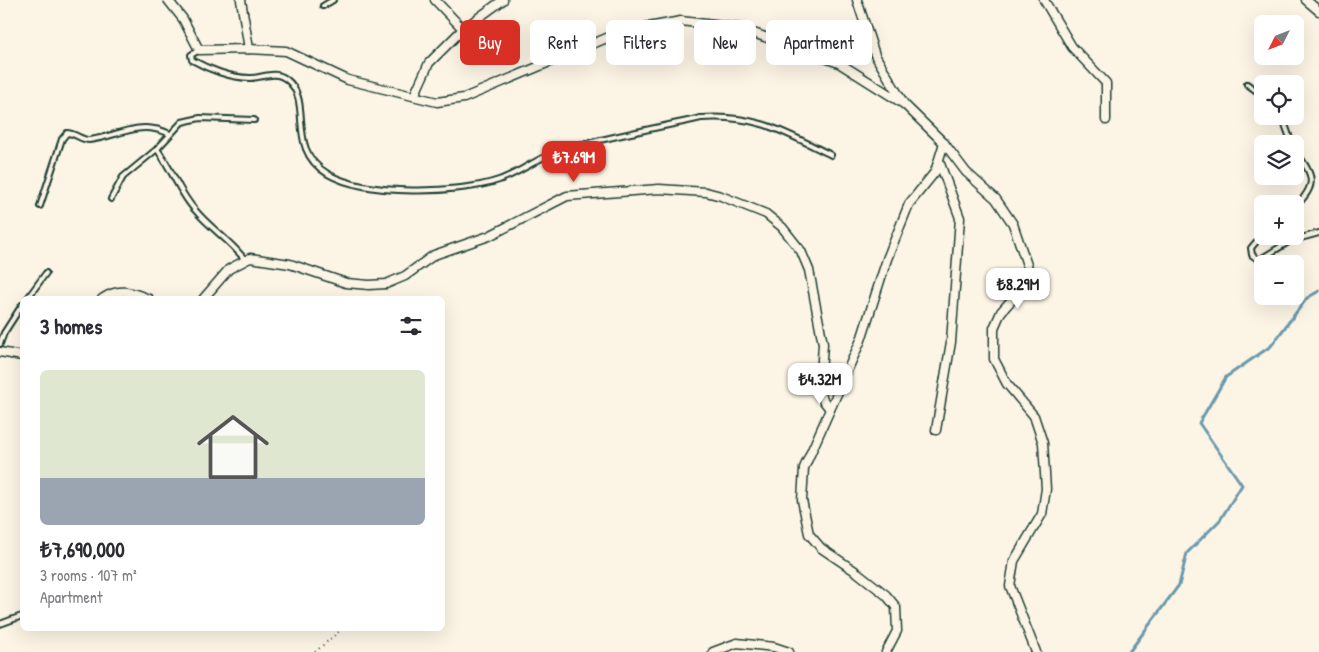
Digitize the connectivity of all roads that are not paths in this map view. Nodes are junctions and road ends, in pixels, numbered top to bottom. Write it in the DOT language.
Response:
graph roads {
  1 [pos="168,0"];
  2 [pos="241,0"];
  3 [pos="334,0"];
  4 [pos="435,0"];
  5 [pos="503,0"];
  6 [pos="857,0"];
  7 [pos="1044,0"];
  8 [pos="1306,0"];
  9 [pos="323,6"];
  10 [pos="1319,11"];
  11 [pos="475,20"];
  12 [pos="460,26"];
  13 [pos="460,32"];
  14 [pos="249,49"];
  15 [pos="198,50"];
  16 [pos="1247,84"];
  17 [pos="1254,89"];
  18 [pos="414,96"];
  19 [pos="904,104"];
  20 [pos="254,120"];
  21 [pos="1106,120"];
  22 [pos="170,134"];
  23 [pos="944,142"];
  24 [pos="157,149"];
  25 [pos="831,155"];
  26 [pos="939,160"];
  27 [pos="1304,163"];
  28 [pos="1304,198"];
  29 [pos="111,199"];
  30 [pos="40,206"];
  31 [pos="1319,233"];
  32 [pos="1304,237"];
  33 [pos="1254,244"];
  34 [pos="1283,245"];
  35 [pos="245,260"];
  36 [pos="46,273"];
  37 [pos="29,296"];
  38 [pos="107,296"];
  39 [pos="139,296"];
  40 [pos="206,296"];
  41 [pos="20,308"];
  42 [pos="0,344"];
  43 [pos="0,352"];
  44 [pos="20,356"];
  45 [pos="830,410"];
  46 [pos="936,430"];
  47 [pos="20,617"];
  48 [pos="0,624"];
  49 [pos="713,652"];
  50 [pos="788,652"];
  51 [pos="886,652"];
  52 [pos="1036,652"];
  1 -- 15 [label="street"];
  2 -- 14 [label="street"];
  3 -- 9 [label="lane"];
  4 -- 12 [label="street"];
  5 -- 11 [label="street"];
  6 -- 19 [label="street"];
  7 -- 21 [label="street"];
  8 -- 10 [label="street"];
  13 -- 18 [label="street"];
  14 -- 15 [label="street"];
  14 -- 18 [label="street"];
  15 -- 25 [label="lane"];
  16 -- 17 [label="lane"];
  18 -- 19 [label="street"];
  19 -- 23 [label="street"];
  20 -- 22 [label="lane"];
  22 -- 24 [label="lane"];
  22 -- 30 [label="lane"];
  23 -- 26 [label="street"];
  23 -- 52 [label="street"];
  24 -- 29 [label="lane"];
  24 -- 35 [label="lane"];
  26 -- 45 [label="street"];
  26 -- 46 [label="street"];
  27 -- 28 [label="lane"];
  31 -- 32 [label="lane"];
  33 -- 34 [label="lane"];
  35 -- 40 [label="street"];
  35 -- 45 [label="street"];
  36 -- 37 [label="lane"];
  38 -- 39 [label="street"];
  41 -- 42 [label="lane"];
  43 -- 44 [label="street"];
  45 -- 51 [label="street"];
  47 -- 48 [label="lane"];
  49 -- 50 [label="street"];
}
